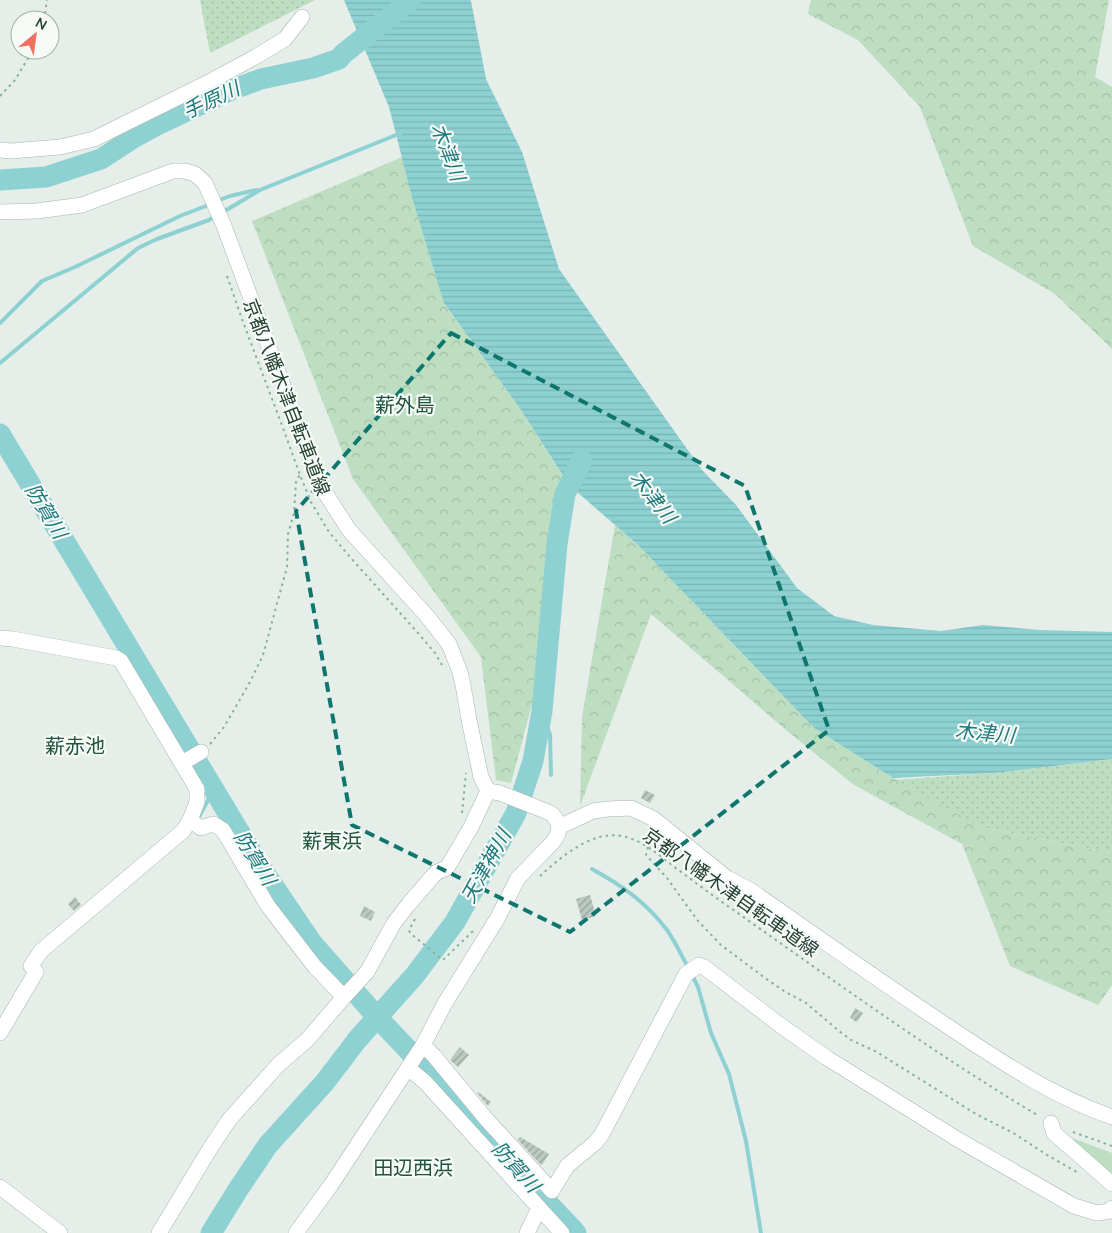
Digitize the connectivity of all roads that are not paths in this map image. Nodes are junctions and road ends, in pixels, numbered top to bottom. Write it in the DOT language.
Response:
graph roads {
  1 [pos="302,17"];
  2 [pos="0,150"];
  3 [pos="0,212"];
  4 [pos="0,638"];
  5 [pos="201,752"];
  6 [pos="184,762"];
  7 [pos="488,791"];
  8 [pos="190,820"];
  9 [pos="558,827"];
  10 [pos="344,996"];
  11 [pos="0,1033"];
  12 [pos="423,1046"];
  13 [pos="408,1068"];
  14 [pos="1112,1117"];
  15 [pos="1051,1123"];
  16 [pos="1112,1184"];
  17 [pos="0,1187"];
  18 [pos="539,1208"];
  19 [pos="1112,1208"];
  20 [pos="60,1233"];
  21 [pos="159,1233"];
  22 [pos="296,1233"];
  23 [pos="527,1233"];
  24 [pos="562,1233"];
  1 -- 2 [label="street"];
  3 -- 7 [label="street"];
  4 -- 6 [label="street"];
  5 -- 6 [label="street"];
  6 -- 8 [label="street"];
  7 -- 9 [label="street"];
  7 -- 10 [label="street"];
  8 -- 10 [label="street"];
  8 -- 11 [label="street"];
  9 -- 12 [label="street"];
  9 -- 14 [label="street"];
  10 -- 21 [label="street"];
  12 -- 13 [label="street"];
  12 -- 19 [label="street"];
  13 -- 18 [label="street"];
  13 -- 22 [label="street"];
  15 -- 16 [label="street"];
  17 -- 20 [label="street"];
  18 -- 23 [label="street"];
  18 -- 24 [label="street"];
}
